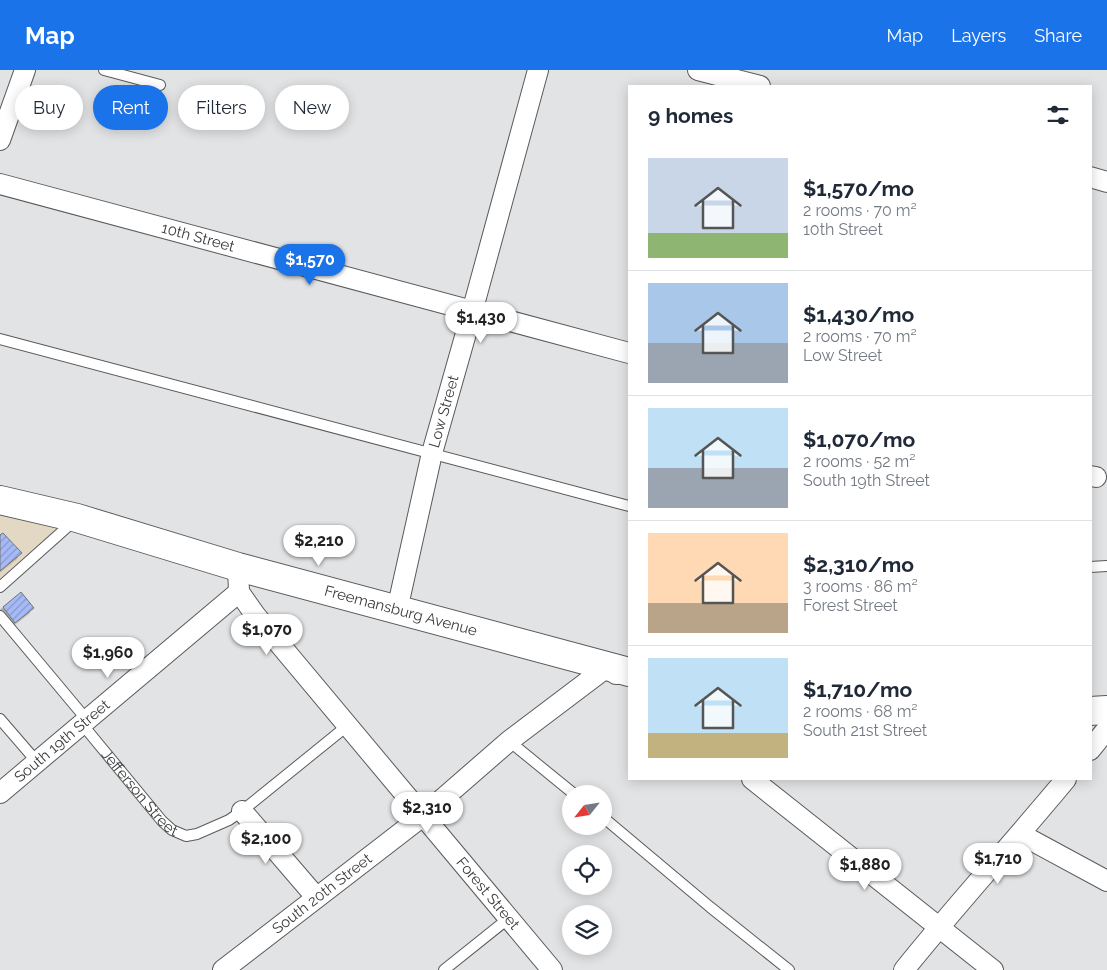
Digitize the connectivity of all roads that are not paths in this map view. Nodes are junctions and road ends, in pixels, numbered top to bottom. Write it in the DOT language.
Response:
graph roads {
  1 [pos="25,70"];
  2 [pos="104,70"];
  3 [pos="538,70"];
  4 [pos="698,70"];
  5 [pos="160,85"];
  6 [pos="756,85"];
  7 [pos="0,140"];
  8 [pos="1092,178"];
  9 [pos="1107,182"];
  10 [pos="0,184"];
  11 [pos="472,312"];
  12 [pos="0,339"];
  13 [pos="628,353"];
  14 [pos="432,453"];
  15 [pos="0,500"];
  16 [pos="628,506"];
  17 [pos="77,518"];
  18 [pos="1107,566"];
  19 [pos="1092,567"];
  20 [pos="238,580"];
  21 [pos="0,587"];
  22 [pos="397,610"];
  23 [pos="0,616"];
  24 [pos="618,670"];
  25 [pos="628,683"];
  26 [pos="1107,710"];
  27 [pos="1092,711"];
  28 [pos="0,719"];
  29 [pos="84,722"];
  30 [pos="347,726"];
  31 [pos="1107,729"];
  32 [pos="508,741"];
  33 [pos="1092,748"];
  34 [pos="37,762"];
  35 [pos="755,780"];
  36 [pos="1065,780"];
  37 [pos="563,785"];
  38 [pos="0,793"];
  39 [pos="242,811"];
  40 [pos="424,815"];
  41 [pos="612,825"];
  42 [pos="1020,834"];
  43 [pos="1107,881"];
  44 [pos="316,897"];
  45 [pos="509,918"];
  46 [pos="938,927"];
  47 [pos="223,970"];
  48 [pos="444,970"];
  49 [pos="552,970"];
  50 [pos="789,970"];
  51 [pos="904,970"];
  52 [pos="993,970"];
  1 -- 7 [label="street"];
  2 -- 5 [label="lane"];
  3 -- 11 [label="street, Low Street"];
  4 -- 6 [label="street"];
  8 -- 9 [label="street"];
  10 -- 11 [label="street, 10th Street"];
  11 -- 13 [label="street, 10th Street"];
  11 -- 14 [label="street, Low Street"];
  12 -- 14 [label="lane"];
  14 -- 16 [label="lane"];
  14 -- 22 [label="street, Low Street"];
  15 -- 17 [label="main road, Freemansburg Avenue"];
  17 -- 20 [label="main road, Freemansburg Avenue"];
  17 -- 21 [label="lane"];
  18 -- 19 [label="lane"];
  20 -- 22 [label="main road, Freemansburg Avenue"];
  20 -- 29 [label="street, South 19th Street"];
  20 -- 30 [label="street"];
  22 -- 24 [label="main road, Freemansburg Avenue"];
  23 -- 29 [label="lane, Jefferson Street"];
  24 -- 25 [label="street"];
  24 -- 32 [label="street, South 20th Street"];
  26 -- 27 [label="main road"];
  28 -- 34 [label="lane"];
  29 -- 34 [label="street, South 19th Street"];
  29 -- 39 [label="lane, Jefferson Street"];
  30 -- 39 [label="lane, Jefferson Street"];
  30 -- 40 [label="street, Forest Street"];
  31 -- 33 [label="street"];
  32 -- 37 [label="lane"];
  32 -- 40 [label="street, South 20th Street"];
  34 -- 38 [label="street, South 19th Street"];
  35 -- 46 [label="street"];
  36 -- 42 [label="street"];
  39 -- 44 [label="street"];
  40 -- 44 [label="street, South 20th Street"];
  40 -- 45 [label="street, Forest Street"];
  41 -- 50 [label="lane"];
  42 -- 43 [label="street"];
  42 -- 46 [label="street"];
  44 -- 47 [label="street, South 20th Street"];
  45 -- 48 [label="lane"];
  45 -- 49 [label="street, Forest Street"];
  46 -- 51 [label="street"];
  46 -- 52 [label="street"];
}
